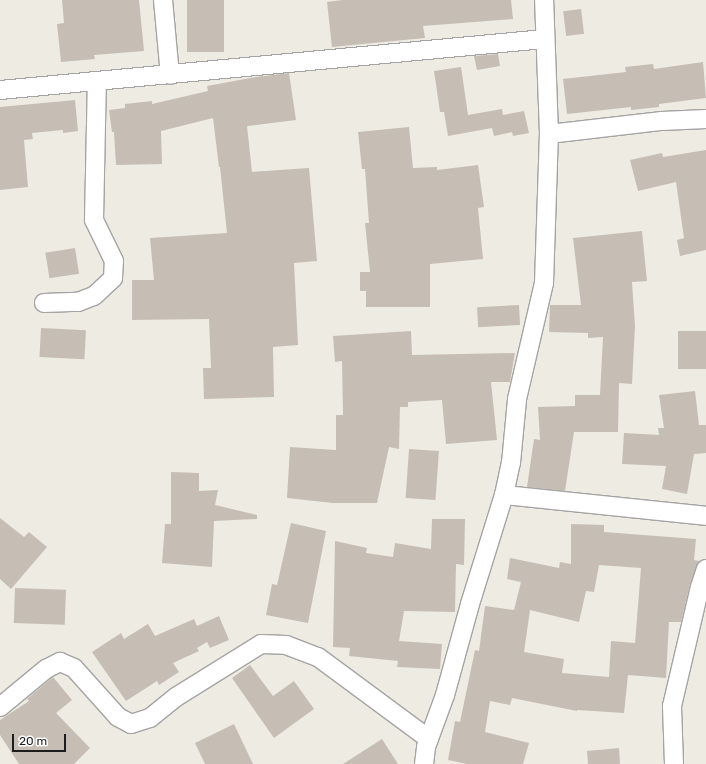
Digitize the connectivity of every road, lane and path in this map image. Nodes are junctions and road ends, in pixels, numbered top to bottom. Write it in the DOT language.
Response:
graph roads {
  1 [pos="162,0"];
  2 [pos="544,0"];
  3 [pos="545,39"];
  4 [pos="170,75"];
  5 [pos="97,81"];
  6 [pos="0,90"];
  7 [pos="706,119"];
  8 [pos="549,134"];
  9 [pos="44,303"];
  10 [pos="504,495"];
  11 [pos="706,516"];
  12 [pos="706,569"];
  13 [pos="0,707"];
  14 [pos="429,739"];
  15 [pos="424,764"];
  16 [pos="674,764"];
  1 -- 4 [label="street"];
  2 -- 3 [label="street"];
  3 -- 4 [label="street"];
  3 -- 8 [label="street"];
  4 -- 5 [label="street"];
  5 -- 6 [label="street"];
  5 -- 9 [label="street"];
  7 -- 8 [label="street"];
  8 -- 10 [label="street"];
  10 -- 11 [label="street"];
  10 -- 14 [label="street"];
  12 -- 16 [label="street"];
  13 -- 14 [label="street"];
  14 -- 15 [label="street"];
}
